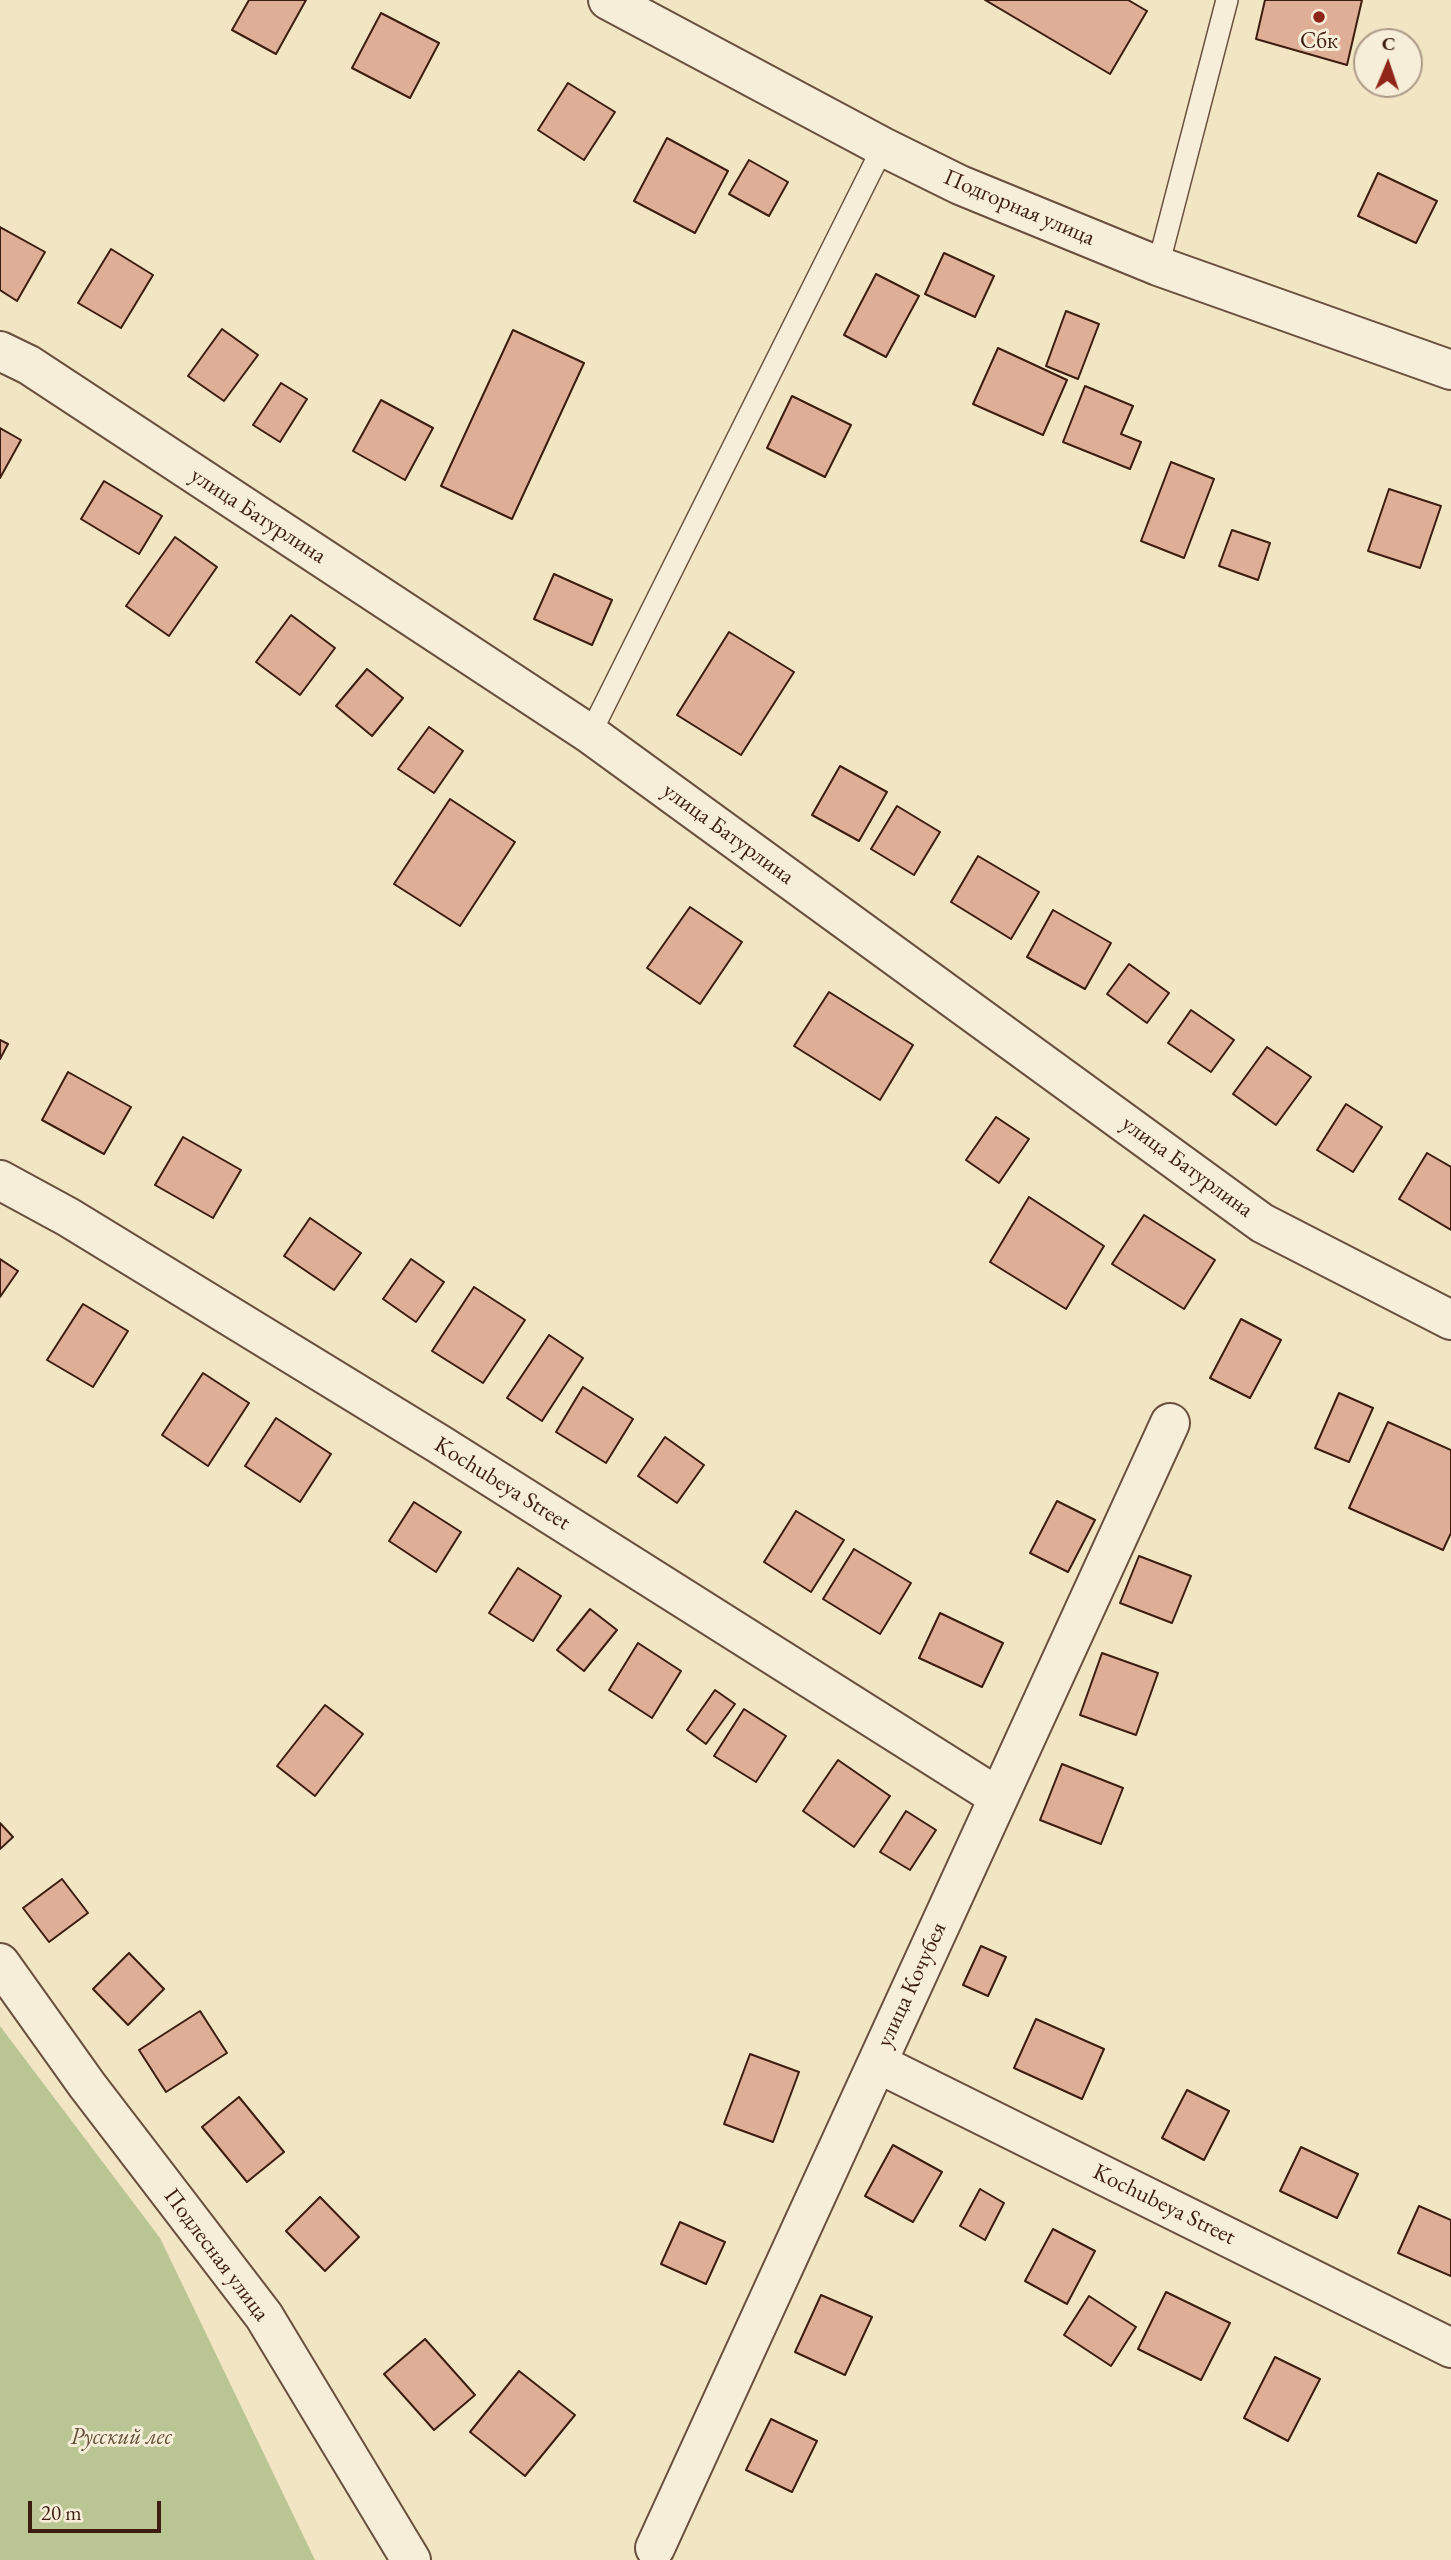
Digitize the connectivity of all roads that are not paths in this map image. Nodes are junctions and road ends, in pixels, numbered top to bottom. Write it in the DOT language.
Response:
graph roads {
  1 [pos="608,0"];
  2 [pos="1227,0"];
  3 [pos="883,147"];
  4 [pos="1158,266"];
  5 [pos="0,351"];
  6 [pos="1451,370"];
  7 [pos="590,734"];
  8 [pos="0,1180"];
  9 [pos="1451,1320"];
  10 [pos="1170,1423"];
  11 [pos="998,1797"];
  12 [pos="0,1963"];
  13 [pos="877,2063"];
  14 [pos="1451,2348"];
  15 [pos="655,2548"];
  16 [pos="411,2560"];
  1 -- 3 [label="street, Подгорная улица"];
  2 -- 4 [label="lane"];
  3 -- 4 [label="street, Подгорная улица"];
  3 -- 7 [label="lane"];
  4 -- 6 [label="street, Подгорная улица"];
  5 -- 7 [label="street, улица Батурлина"];
  7 -- 9 [label="street, улица Батурлина"];
  8 -- 11 [label="street, Kochubeya Street"];
  10 -- 11 [label="street, улица Кочубея"];
  11 -- 13 [label="street, улица Кочубея"];
  12 -- 16 [label="street, Подлесная улица"];
  13 -- 14 [label="street, Kochubeya Street"];
  13 -- 15 [label="street, улица Кочубея"];
}
